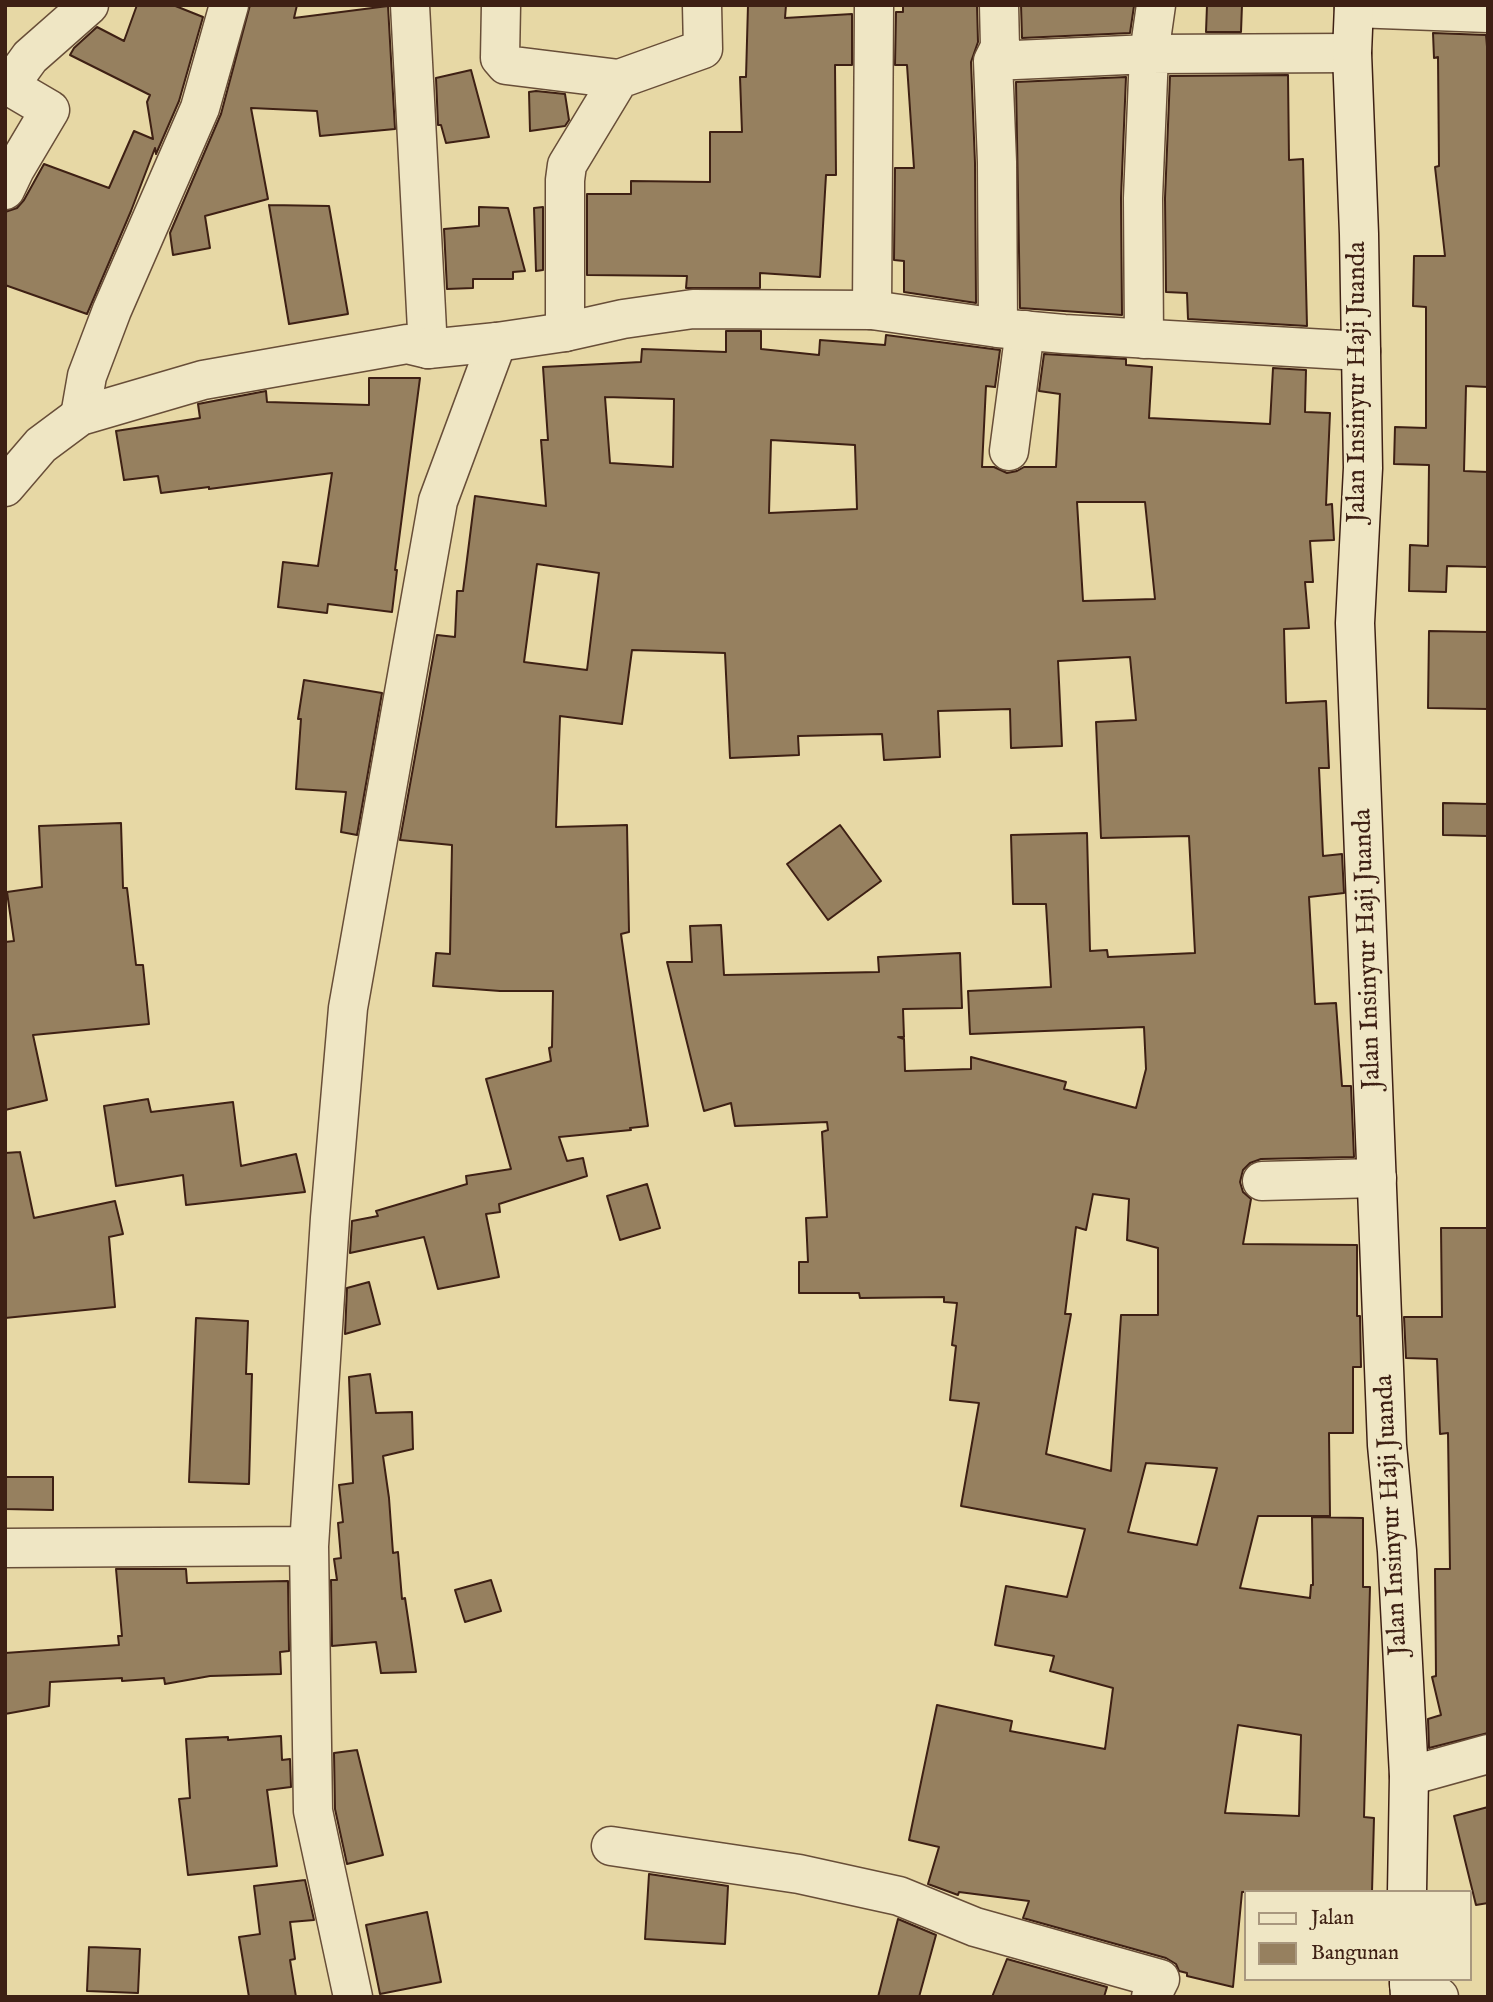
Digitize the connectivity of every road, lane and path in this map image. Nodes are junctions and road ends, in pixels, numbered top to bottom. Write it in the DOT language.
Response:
graph roads {
  1 [pos="89,5"];
  2 [pos="229,5"];
  3 [pos="410,5"];
  4 [pos="501,5"];
  5 [pos="702,5"];
  6 [pos="874,5"];
  7 [pos="999,5"];
  8 [pos="1156,5"];
  9 [pos="1354,6"];
  10 [pos="1488,13"];
  11 [pos="1352,53"];
  12 [pos="1149,54"];
  13 [pos="993,61"];
  14 [pos="619,79"];
  15 [pos="9,175"];
  16 [pos="872,310"];
  17 [pos="1012,329"];
  18 [pos="565,332"];
  19 [pos="1144,339"];
  20 [pos="497,342"];
  21 [pos="428,349"];
  22 [pos="1361,351"];
  23 [pos="80,416"];
  24 [pos="1009,451"];
  25 [pos="9,475"];
  26 [pos="1377,1178"];
  27 [pos="1262,1181"];
  28 [pos="309,1546"];
  29 [pos="5,1548"];
  30 [pos="1488,1754"];
  31 [pos="1409,1776"];
  32 [pos="611,1846"];
  33 [pos="1407,1890"];
  34 [pos="353,1997"];
  35 [pos="1151,1997"];
  1 -- 15 [label="street"];
  2 -- 23 [label="street"];
  3 -- 21 [label="street"];
  4 -- 14 [label="street"];
  5 -- 14 [label="street"];
  6 -- 16 [label="street"];
  7 -- 13 [label="street"];
  8 -- 12 [label="street"];
  9 -- 10 [label="street"];
  9 -- 11 [label="street, Jalan Insinyur Haji Juanda"];
  11 -- 12 [label="street"];
  11 -- 22 [label="street, Jalan Insinyur Haji Juanda"];
  12 -- 13 [label="street"];
  12 -- 19 [label="street"];
  13 -- 17 [label="street"];
  14 -- 18 [label="street"];
  16 -- 17 [label="street"];
  16 -- 18 [label="street"];
  17 -- 19 [label="street"];
  17 -- 24 [label="street"];
  18 -- 20 [label="street"];
  19 -- 22 [label="street"];
  20 -- 21 [label="street"];
  20 -- 28 [label="street"];
  21 -- 23 [label="street"];
  22 -- 26 [label="street, Jalan Insinyur Haji Juanda"];
  23 -- 25 [label="street"];
  26 -- 27 [label="street"];
  26 -- 31 [label="street, Jalan Insinyur Haji Juanda"];
  28 -- 29 [label="street"];
  28 -- 34 [label="street"];
  30 -- 31 [label="street"];
  31 -- 33 [label="street, Jalan Insinyur Haji Juanda"];
  32 -- 35 [label="street"];
}
